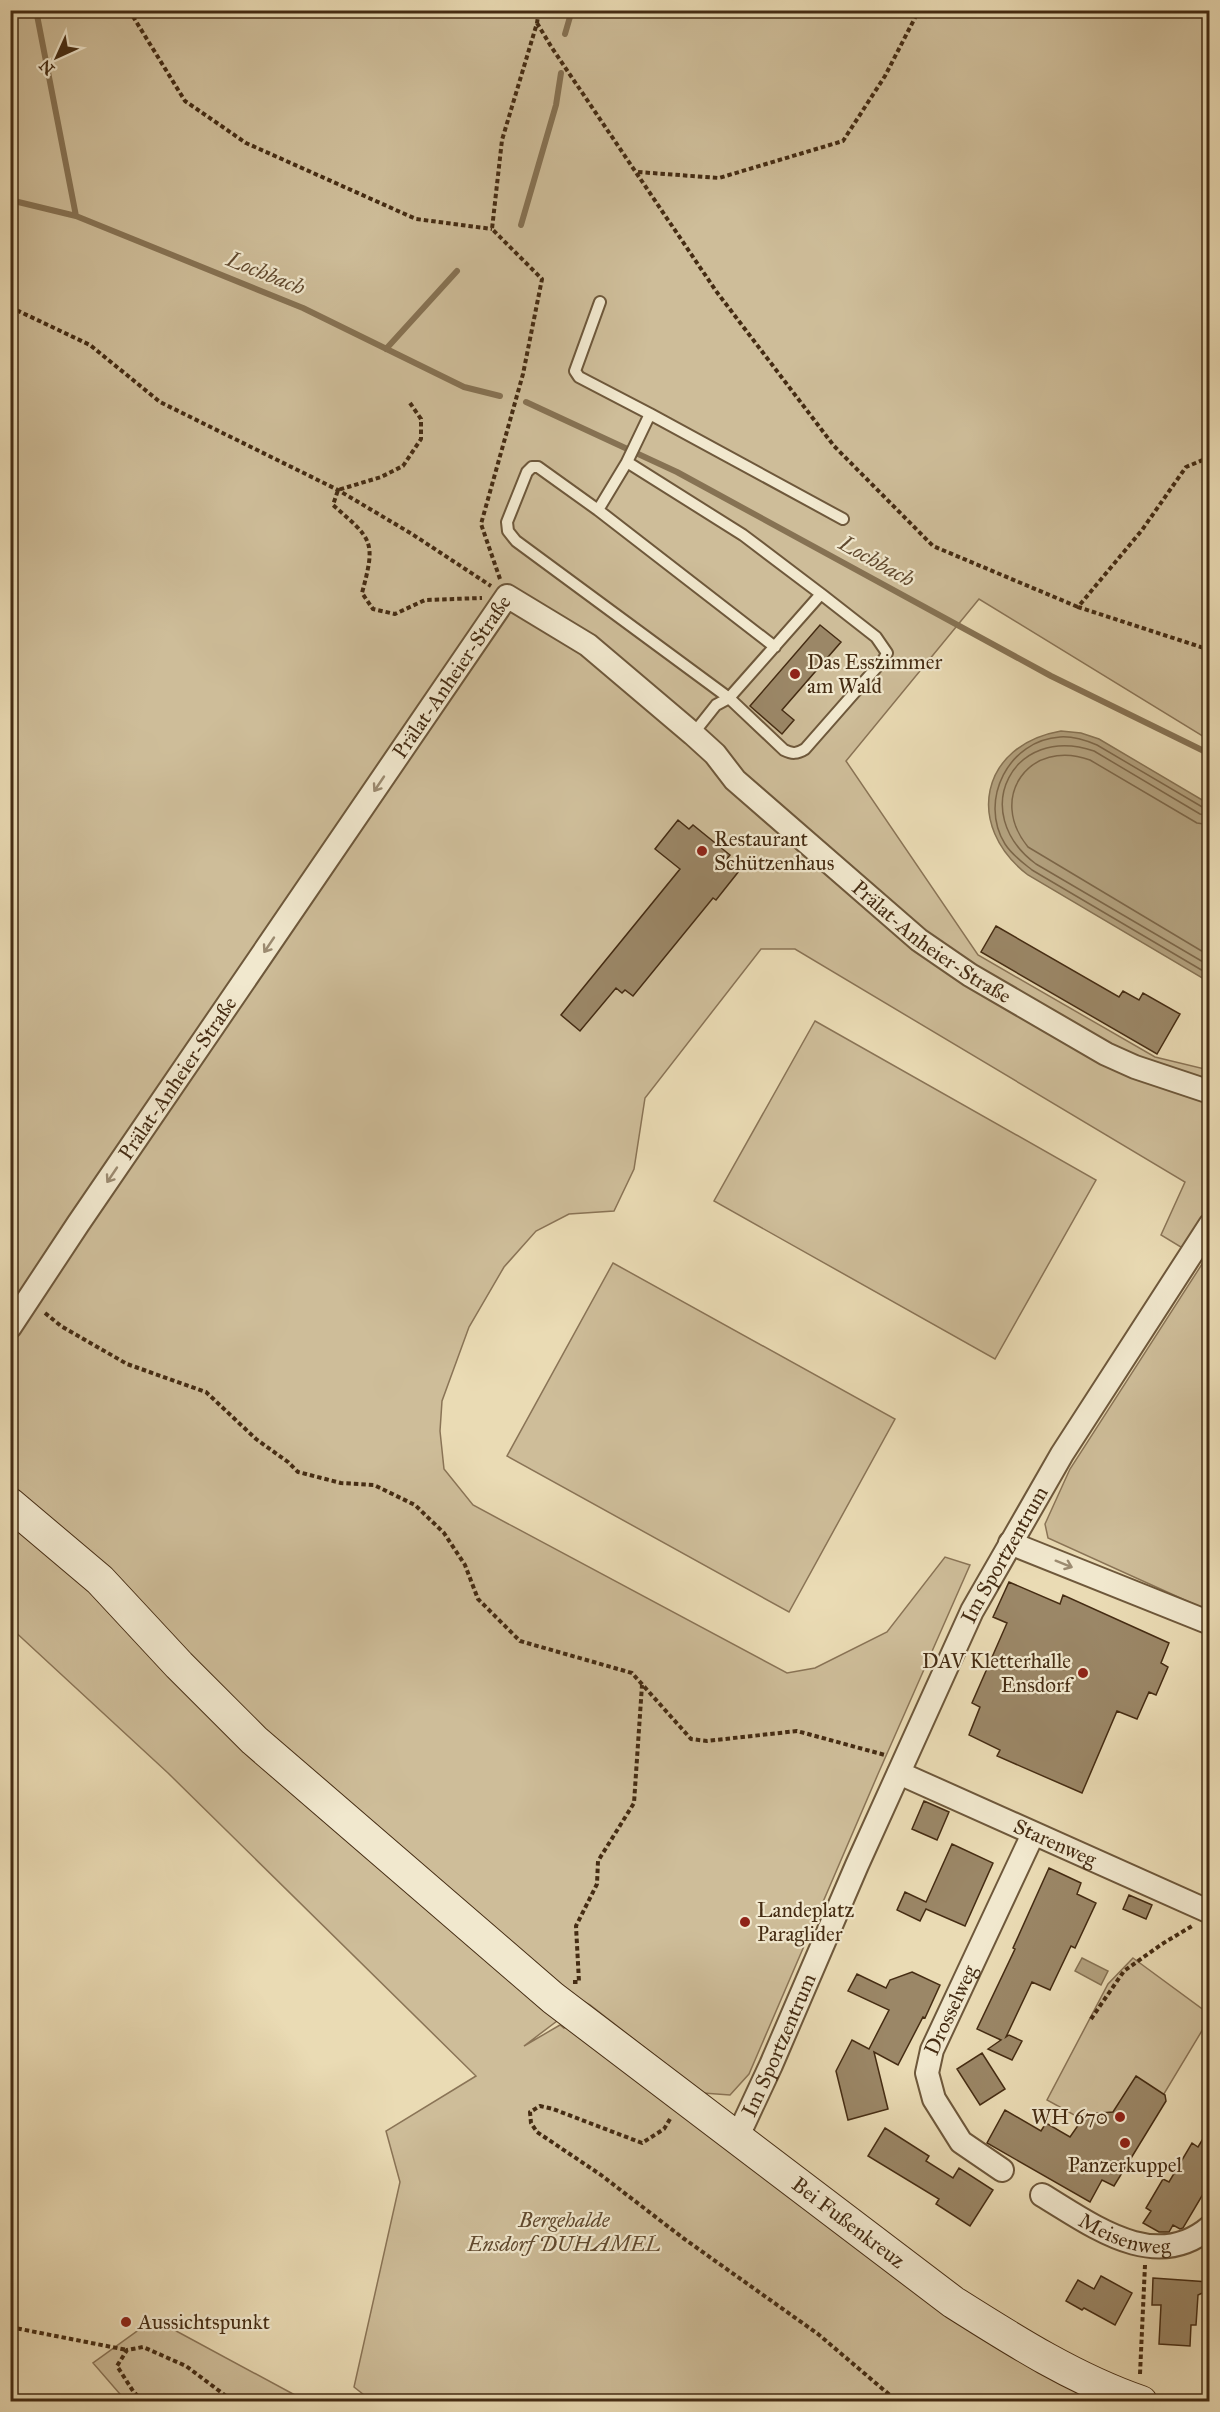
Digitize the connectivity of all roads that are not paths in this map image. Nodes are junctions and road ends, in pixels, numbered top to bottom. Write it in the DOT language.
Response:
graph roads {
  1 [pos="600,302"];
  2 [pos="650,414"];
  3 [pos="627,462"];
  4 [pos="598,510"];
  5 [pos="843,519"];
  6 [pos="821,594"];
  7 [pos="775,647"];
  8 [pos="729,698"];
  9 [pos="693,734"];
  10 [pos="1209,1092"];
  11 [pos="1209,1225"];
  12 [pos="10,1327"];
  13 [pos="10,1504"];
  14 [pos="1010,1543"];
  15 [pos="1204,1620"];
  16 [pos="902,1767"];
  17 [pos="1033,1834"];
  18 [pos="1209,1912"];
  19 [pos="737,2138"];
  20 [pos="1002,2170"];
  21 [pos="1042,2194"];
  22 [pos="1209,2227"];
  23 [pos="1139,2401"];
  1 -- 2 [label="lane"];
  2 -- 3 [label="lane"];
  2 -- 5 [label="lane"];
  3 -- 4 [label="lane"];
  3 -- 6 [label="lane"];
  4 -- 7 [label="lane"];
  4 -- 8 [label="lane"];
  6 -- 7 [label="lane"];
  6 -- 8 [label="lane"];
  7 -- 8 [label="lane"];
  8 -- 9 [label="lane"];
  9 -- 10 [label="street, Prälat-Anheier-Straße"];
  9 -- 12 [label="street, Prälat-Anheier-Straße, one-way"];
  11 -- 14 [label="street, Im Sportzentrum"];
  13 -- 19 [label="street, Bei Fußenkreuz"];
  14 -- 15 [label="street, one-way"];
  14 -- 16 [label="street, Im Sportzentrum"];
  16 -- 17 [label="street, Starenweg"];
  16 -- 19 [label="street, Im Sportzentrum"];
  17 -- 18 [label="street, Starenweg"];
  17 -- 20 [label="street, Drosselweg"];
  19 -- 23 [label="street, Bei Fußenkreuz"];
  21 -- 22 [label="street, Meisenweg"];
}
